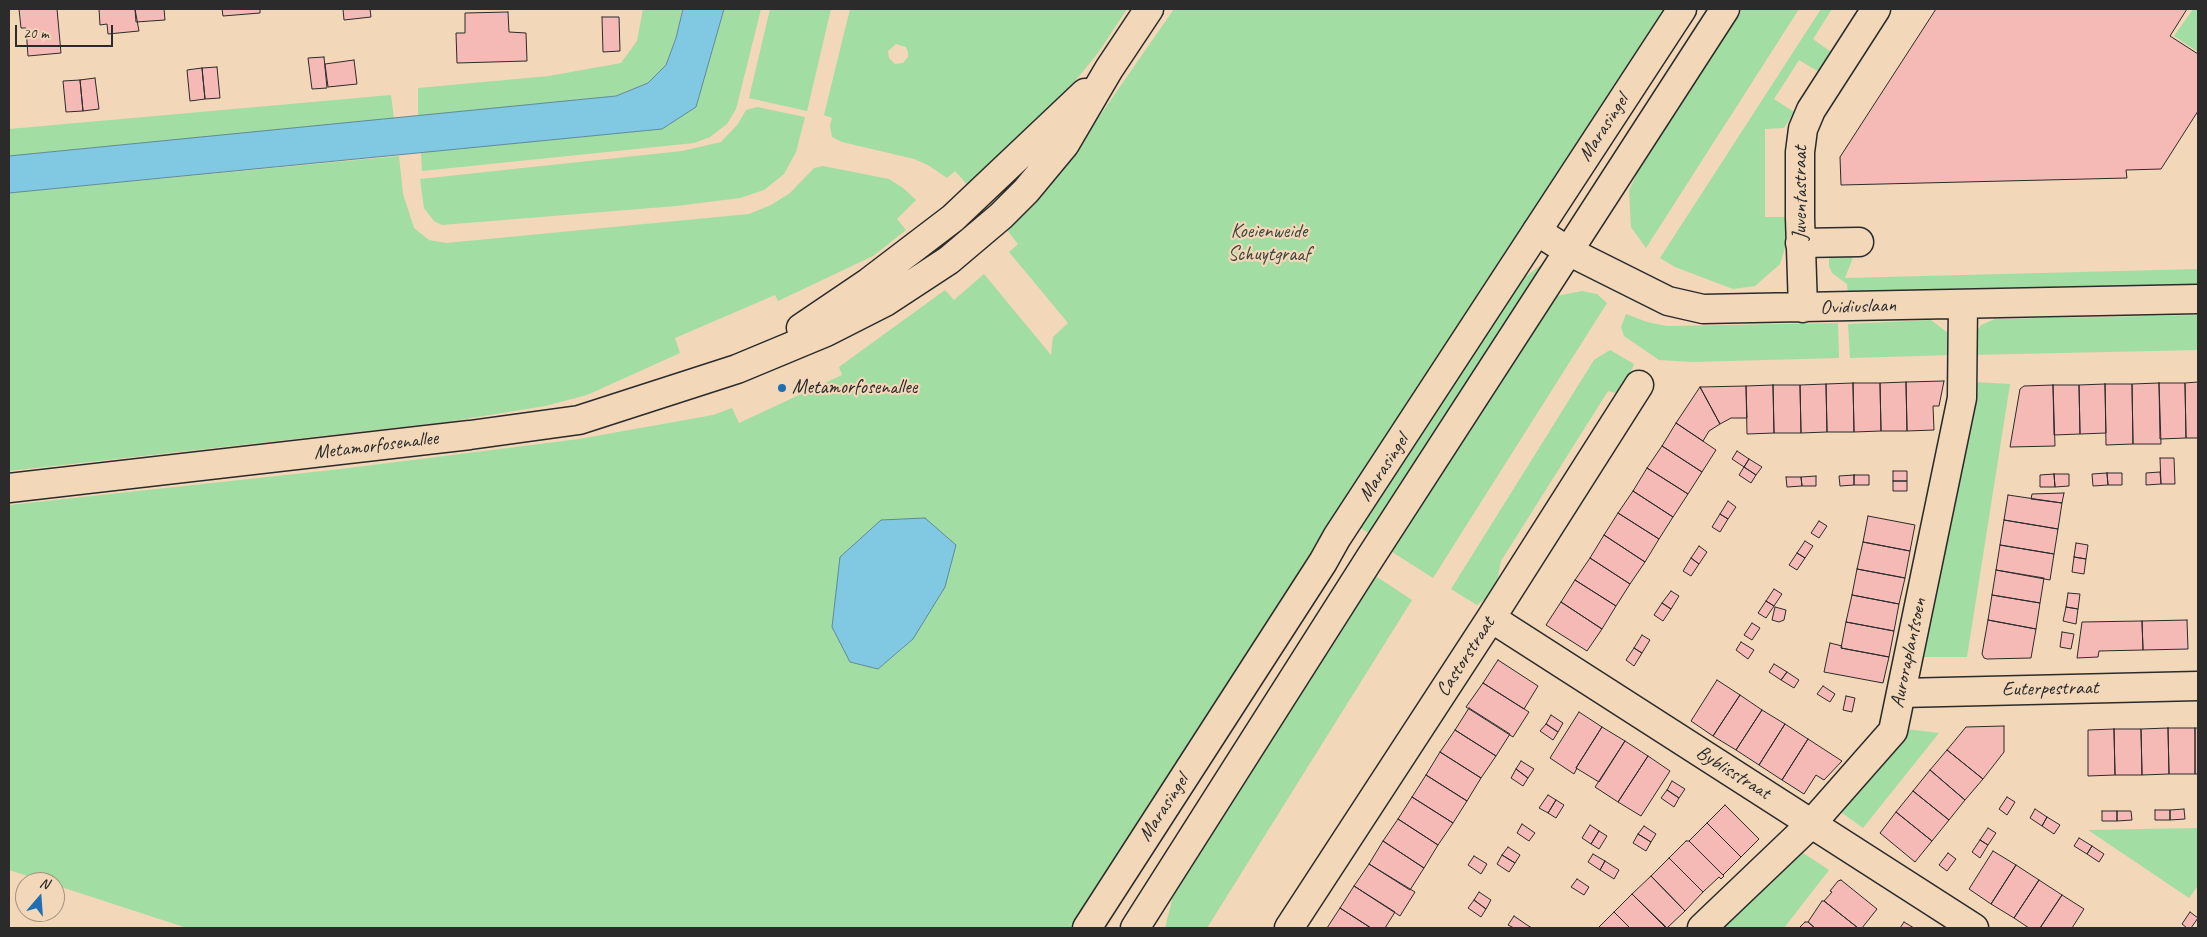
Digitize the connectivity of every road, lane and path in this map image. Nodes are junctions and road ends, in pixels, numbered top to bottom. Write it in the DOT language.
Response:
graph roads {
  1 [pos="1149,9"];
  2 [pos="1682,9"];
  3 [pos="1725,9"];
  4 [pos="1876,9"];
  5 [pos="1537,231"];
  6 [pos="1858,242"];
  7 [pos="1800,243"];
  8 [pos="1568,250"];
  9 [pos="2198,299"];
  10 [pos="1963,304"];
  11 [pos="1803,308"];
  12 [pos="1639,385"];
  13 [pos="9,488"];
  14 [pos="1492,618"];
  15 [pos="2198,686"];
  16 [pos="1901,693"];
  17 [pos="1812,823"];
  18 [pos="1091,927"];
  19 [pos="1135,928"];
  20 [pos="1290,928"];
  21 [pos="1702,928"];
  22 [pos="1974,928"];
  1 -- 13 [label="street, Metamorfosenallee"];
  2 -- 5 [label="street, Marasingel"];
  3 -- 8 [label="street, Marasingel"];
  4 -- 7 [label="street, Juventastraat"];
  5 -- 8 [label="street, Ovidiuslaan"];
  5 -- 18 [label="street, Marasingel"];
  6 -- 7 [label="street"];
  7 -- 11 [label="street, Juventastraat"];
  8 -- 11 [label="street, Ovidiuslaan"];
  8 -- 19 [label="street, Marasingel"];
  9 -- 10 [label="street, Ovidiuslaan"];
  10 -- 11 [label="street, Ovidiuslaan"];
  10 -- 16 [label="street, Auroraplantsoen"];
  12 -- 14 [label="street, Castorstraat"];
  14 -- 17 [label="street, Byblisstraat"];
  14 -- 20 [label="street, Castorstraat"];
  15 -- 16 [label="street, Euterpestraat"];
  16 -- 17 [label="street, Auroraplantsoen"];
  17 -- 21 [label="street, Auroraplantsoen"];
  17 -- 22 [label="street, Byblisstraat"];
}
